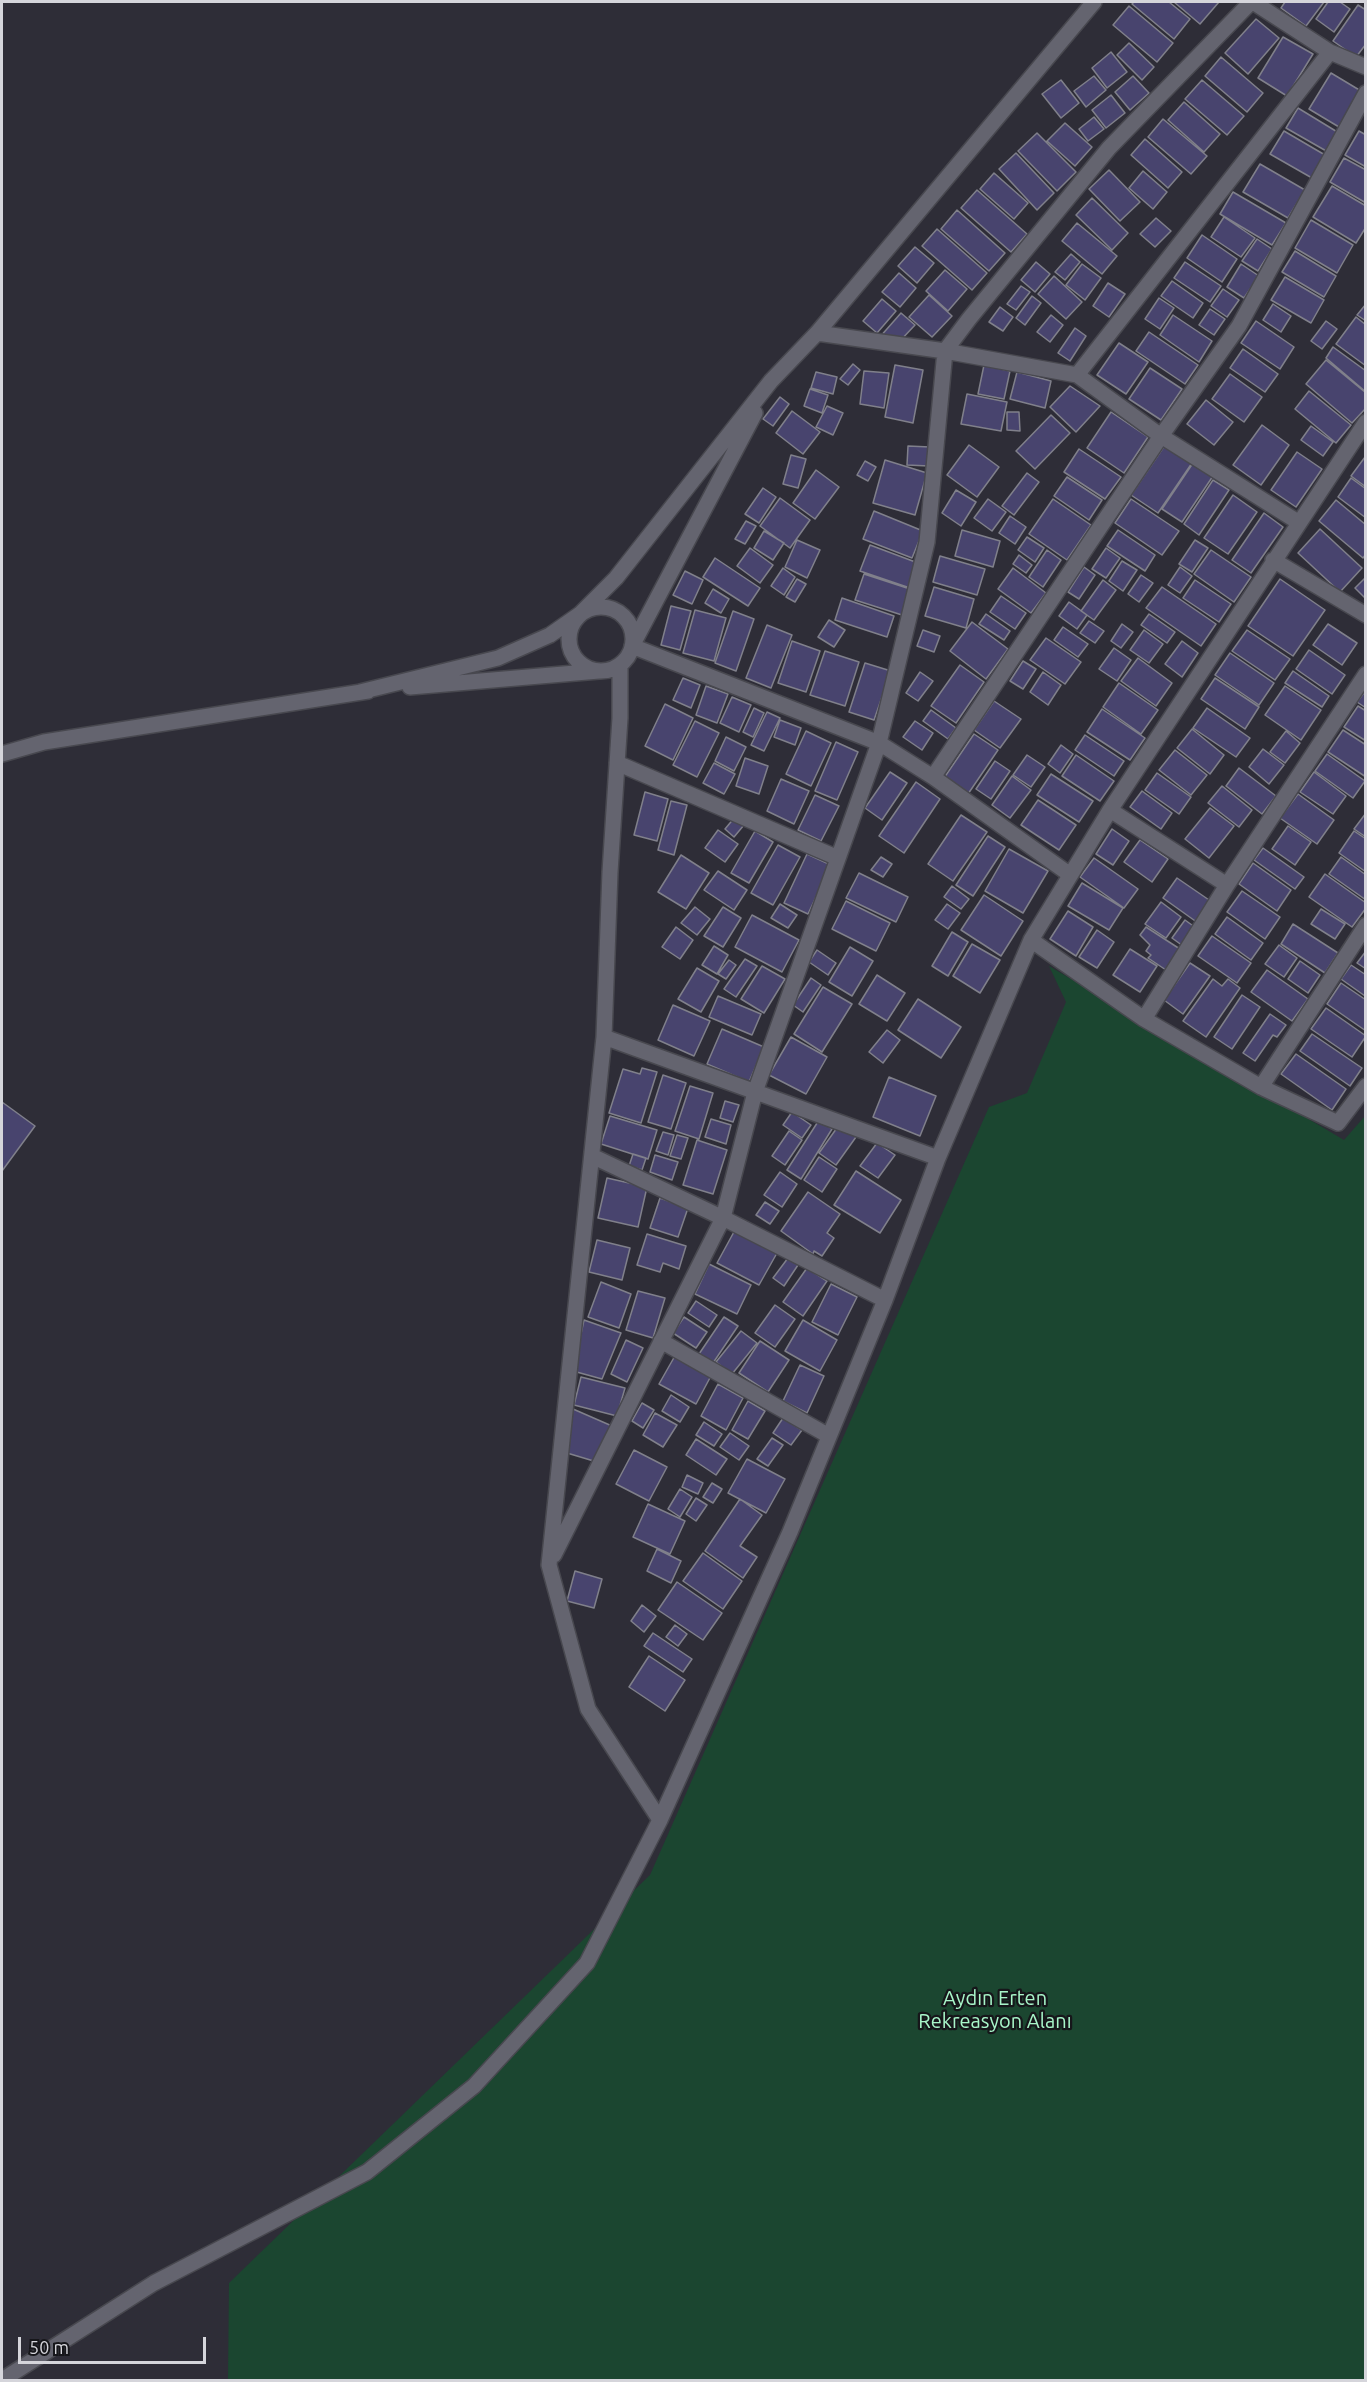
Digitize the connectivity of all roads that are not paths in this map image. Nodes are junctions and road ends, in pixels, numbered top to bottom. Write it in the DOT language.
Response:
graph roads {
  1 [pos="1094,2"];
  2 [pos="1252,2"];
  3 [pos="1330,52"];
  4 [pos="1365,67"];
  5 [pos="1365,93"];
  6 [pos="818,333"];
  7 [pos="945,351"];
  8 [pos="1077,375"];
  9 [pos="771,381"];
  10 [pos="1365,422"];
  11 [pos="1161,436"];
  12 [pos="1298,522"];
  13 [pos="1273,560"];
  14 [pos="580,614"];
  15 [pos="1365,615"];
  16 [pos="632,646"];
  17 [pos="620,665"];
  18 [pos="599,671"];
  19 [pos="1365,674"];
  20 [pos="360,692"];
  21 [pos="879,743"];
  22 [pos="2,754"];
  23 [pos="617,763"];
  24 [pos="933,777"];
  25 [pos="1110,810"];
  26 [pos="838,858"];
  27 [pos="1069,874"];
  28 [pos="1227,885"];
  29 [pos="1365,925"];
  30 [pos="1030,940"];
  31 [pos="1144,1019"];
  32 [pos="604,1038"];
  33 [pos="1365,1086"];
  34 [pos="1261,1087"];
  35 [pos="756,1092"];
  36 [pos="592,1156"];
  37 [pos="938,1158"];
  38 [pos="723,1218"];
  39 [pos="885,1300"];
  40 [pos="661,1341"];
  41 [pos="829,1436"];
  42 [pos="549,1565"];
  43 [pos="660,1820"];
  44 [pos="2,2380"];
  1 -- 6 [label="street"];
  2 -- 3 [label="street"];
  2 -- 7 [label="street"];
  3 -- 4 [label="street"];
  3 -- 8 [label="street"];
  5 -- 11 [label="street"];
  6 -- 7 [label="street"];
  6 -- 9 [label="street"];
  7 -- 8 [label="street"];
  7 -- 21 [label="street"];
  8 -- 11 [label="street"];
  9 -- 14 [label="street"];
  9 -- 16 [label="street"];
  10 -- 12 [label="street"];
  11 -- 12 [label="street"];
  11 -- 24 [label="street"];
  12 -- 13 [label="street"];
  13 -- 15 [label="street"];
  13 -- 25 [label="street"];
  14 -- 16 [label="street"];
  14 -- 18 [label="street"];
  14 -- 20 [label="street"];
  16 -- 17 [label="street"];
  16 -- 21 [label="street"];
  17 -- 18 [label="street"];
  17 -- 23 [label="street"];
  18 -- 20 [label="street"];
  19 -- 28 [label="street"];
  20 -- 22 [label="street"];
  21 -- 24 [label="street"];
  21 -- 26 [label="street"];
  23 -- 26 [label="street"];
  23 -- 32 [label="street"];
  24 -- 27 [label="street"];
  25 -- 27 [label="street"];
  25 -- 28 [label="street"];
  26 -- 35 [label="street"];
  27 -- 30 [label="street"];
  28 -- 31 [label="street"];
  29 -- 34 [label="street"];
  30 -- 31 [label="street"];
  30 -- 37 [label="street"];
  31 -- 34 [label="street"];
  32 -- 35 [label="street"];
  32 -- 36 [label="street"];
  33 -- 34 [label="street"];
  35 -- 37 [label="street"];
  35 -- 38 [label="street"];
  36 -- 38 [label="street"];
  36 -- 42 [label="street"];
  37 -- 39 [label="street"];
  38 -- 39 [label="street"];
  38 -- 40 [label="street"];
  39 -- 41 [label="street"];
  40 -- 41 [label="street"];
  40 -- 42 [label="street"];
  41 -- 43 [label="street"];
  42 -- 43 [label="street"];
  43 -- 44 [label="street"];
}
